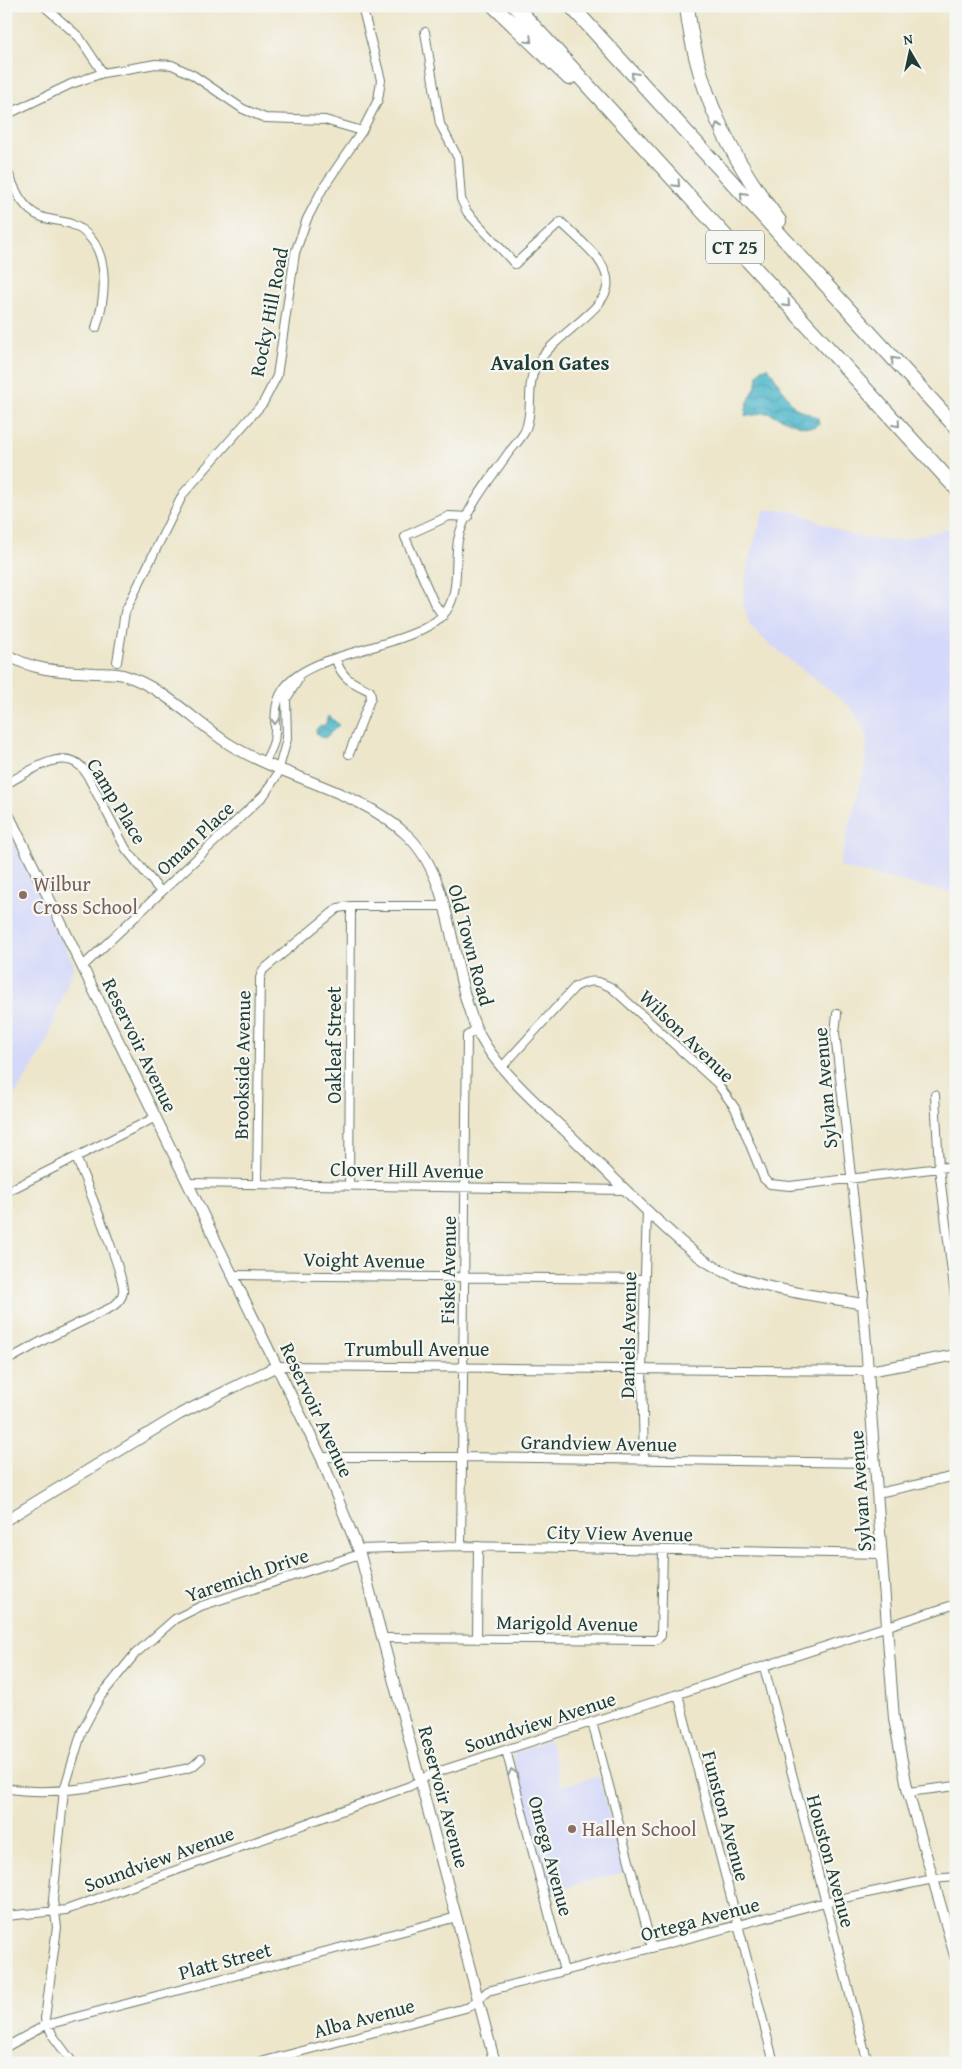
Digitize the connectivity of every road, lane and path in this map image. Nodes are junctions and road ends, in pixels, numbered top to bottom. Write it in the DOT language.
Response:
graph roads {
  1 [pos="44,6"];
  2 [pos="362,6"];
  3 [pos="494,6"];
  4 [pos="515,6"];
  5 [pos="571,6"];
  6 [pos="687,6"];
  7 [pos="425,32"];
  8 [pos="103,73"];
  9 [pos="6,115"];
  10 [pos="362,131"];
  11 [pos="662,167"];
  12 [pos="6,168"];
  13 [pos="835,295"];
  14 [pos="96,328"];
  15 [pos="956,427"];
  16 [pos="956,488"];
  17 [pos="468,517"];
  18 [pos="443,616"];
  19 [pos="6,654"];
  20 [pos="336,660"];
  21 [pos="117,662"];
  22 [pos="325,663"];
  23 [pos="349,754"];
  24 [pos="265,762"];
  25 [pos="280,769"];
  26 [pos="6,784"];
  27 [pos="6,810"];
  28 [pos="161,892"];
  29 [pos="351,906"];
  30 [pos="443,906"];
  31 [pos="82,967"];
  32 [pos="837,1014"];
  33 [pos="476,1029"];
  34 [pos="502,1067"];
  35 [pos="935,1095"];
  36 [pos="156,1117"];
  37 [pos="76,1157"];
  38 [pos="956,1166"];
  39 [pos="939,1168"];
  40 [pos="852,1180"];
  41 [pos="188,1183"];
  42 [pos="256,1184"];
  43 [pos="349,1186"];
  44 [pos="466,1187"];
  45 [pos="625,1190"];
  46 [pos="6,1192"];
  47 [pos="647,1211"];
  48 [pos="233,1275"];
  49 [pos="463,1278"];
  50 [pos="645,1279"];
  51 [pos="863,1304"];
  52 [pos="956,1304"];
  53 [pos="956,1355"];
  54 [pos="6,1361"];
  55 [pos="277,1366"];
  56 [pos="464,1367"];
  57 [pos="642,1370"];
  58 [pos="869,1371"];
  59 [pos="321,1457"];
  60 [pos="461,1457"];
  61 [pos="644,1460"];
  62 [pos="875,1463"];
  63 [pos="956,1476"];
  64 [pos="878,1493"];
  65 [pos="6,1520"];
  66 [pos="461,1546"];
  67 [pos="478,1546"];
  68 [pos="663,1550"];
  69 [pos="359,1551"];
  70 [pos="882,1554"];
  71 [pos="956,1604"];
  72 [pos="887,1627"];
  73 [pos="384,1638"];
  74 [pos="477,1638"];
  75 [pos="764,1667"];
  76 [pos="678,1694"];
  77 [pos="592,1722"];
  78 [pos="506,1750"];
  79 [pos="201,1759"];
  80 [pos="421,1780"];
  81 [pos="956,1786"];
  82 [pos="6,1788"];
  83 [pos="64,1790"];
  84 [pos="908,1792"];
  85 [pos="956,1876"];
  86 [pos="934,1879"];
  87 [pos="825,1902"];
  88 [pos="55,1911"];
  89 [pos="6,1916"];
  90 [pos="457,1917"];
  91 [pos="738,1926"];
  92 [pos="652,1948"];
  93 [pos="956,1959"];
  94 [pos="564,1971"];
  95 [pos="478,2000"];
  96 [pos="46,2025"];
  97 [pos="6,2047"];
  98 [pos="73,2063"];
  99 [pos="257,2063"];
  100 [pos="495,2063"];
  101 [pos="774,2063"];
  102 [pos="868,2063"];
  1 -- 8 [label="street"];
  2 -- 10 [label="street, Rocky Hill Road"];
  3 -- 11 [label="highway, one-way"];
  4 -- 11 [label="highway, CT 25"];
  13 -- 5 [label="highway, CT 25, one-way"];
  13 -- 6 [label="highway, one-way"];
  7 -- 17 [label="street"];
  8 -- 9 [label="street"];
  8 -- 10 [label="street"];
  10 -- 21 [label="street, Rocky Hill Road"];
  11 -- 16 [label="highway, CT 25, one-way"];
  12 -- 14 [label="street"];
  15 -- 13 [label="highway, CT 25, one-way"];
  17 -- 18 [label="street"];
  17 -- 18 [label="street"];
  18 -- 20 [label="street"];
  19 -- 24 [label="main road, Old Town Road"];
  20 -- 22 [label="street"];
  20 -- 23 [label="street"];
  22 -- 24 [label="street, one-way"];
  22 -- 25 [label="street"];
  24 -- 25 [label="main road, Old Town Road"];
  25 -- 28 [label="street, Oman Place"];
  25 -- 30 [label="main road, Old Town Road"];
  26 -- 28 [label="street, Camp Place"];
  27 -- 31 [label="main road, Reservoir Avenue"];
  28 -- 31 [label="street, Oman Place"];
  29 -- 30 [label="street, Brookside Avenue"];
  29 -- 42 [label="street, Brookside Avenue"];
  29 -- 43 [label="street, Oakleaf Street"];
  30 -- 33 [label="main road, Old Town Road"];
  31 -- 36 [label="main road, Reservoir Avenue"];
  32 -- 40 [label="street, Sylvan Avenue"];
  33 -- 34 [label="main road, Old Town Road"];
  33 -- 44 [label="street, Fiske Avenue"];
  34 -- 40 [label="street, Wilson Avenue"];
  34 -- 45 [label="main road, Old Town Road"];
  35 -- 39 [label="street"];
  36 -- 37 [label="street"];
  36 -- 41 [label="main road, Reservoir Avenue"];
  37 -- 46 [label="street"];
  37 -- 54 [label="street"];
  38 -- 39 [label="street, Wilson Avenue"];
  39 -- 40 [label="street, Wilson Avenue"];
  39 -- 52 [label="street"];
  40 -- 51 [label="street, Sylvan Avenue"];
  41 -- 42 [label="street, Clover Hill Avenue"];
  41 -- 48 [label="main road, Reservoir Avenue"];
  42 -- 43 [label="street, Clover Hill Avenue"];
  43 -- 44 [label="street, Clover Hill Avenue"];
  44 -- 45 [label="street, Clover Hill Avenue"];
  44 -- 49 [label="street, Fiske Avenue"];
  45 -- 47 [label="main road, Old Town Road"];
  47 -- 50 [label="street, Daniels Avenue"];
  47 -- 51 [label="main road, Old Town Road"];
  48 -- 49 [label="street, Voight Avenue"];
  48 -- 55 [label="main road, Reservoir Avenue"];
  49 -- 50 [label="street, Voight Avenue"];
  49 -- 56 [label="street, Fiske Avenue"];
  50 -- 57 [label="street, Daniels Avenue"];
  51 -- 58 [label="main road, Sylvan Avenue"];
  53 -- 58 [label="main road"];
  55 -- 56 [label="street, Trumbull Avenue"];
  55 -- 59 [label="main road, Reservoir Avenue"];
  55 -- 65 [label="main road, Trumbull Avenue"];
  56 -- 57 [label="street, Trumbull Avenue"];
  56 -- 60 [label="street, Fiske Avenue"];
  57 -- 58 [label="street, Trumbull Avenue"];
  57 -- 61 [label="street, Daniels Avenue"];
  58 -- 62 [label="main road, Sylvan Avenue"];
  59 -- 60 [label="street, Grandview Avenue"];
  59 -- 69 [label="main road, Reservoir Avenue"];
  60 -- 61 [label="street, Grandview Avenue"];
  60 -- 66 [label="street, Fiske Avenue"];
  61 -- 62 [label="street, Grandview Avenue"];
  62 -- 64 [label="main road, Sylvan Avenue"];
  63 -- 64 [label="street"];
  64 -- 70 [label="main road, Sylvan Avenue"];
  66 -- 67 [label="street, City View Avenue"];
  66 -- 69 [label="street, City View Avenue"];
  67 -- 68 [label="street, City View Avenue"];
  67 -- 74 [label="street"];
  68 -- 70 [label="street, City View Avenue"];
  68 -- 74 [label="street, Marigold Avenue"];
  69 -- 73 [label="main road, Reservoir Avenue"];
  69 -- 83 [label="street, Yaremich Drive"];
  70 -- 72 [label="main road, Sylvan Avenue"];
  71 -- 72 [label="street, Soundview Avenue"];
  72 -- 75 [label="street, Soundview Avenue"];
  72 -- 84 [label="main road, Sylvan Avenue"];
  73 -- 74 [label="street, Marigold Avenue"];
  73 -- 80 [label="main road, Reservoir Avenue"];
  75 -- 76 [label="street, Soundview Avenue"];
  75 -- 87 [label="street, Houston Avenue"];
  76 -- 77 [label="street, Soundview Avenue"];
  76 -- 91 [label="street, Funston Avenue"];
  77 -- 78 [label="street, Soundview Avenue"];
  77 -- 92 [label="street"];
  78 -- 80 [label="street, Soundview Avenue"];
  94 -- 78 [label="street, Omega Avenue, one-way"];
  79 -- 83 [label="street"];
  80 -- 88 [label="street, Soundview Avenue"];
  80 -- 90 [label="main road, Reservoir Avenue"];
  81 -- 84 [label="street"];
  82 -- 83 [label="street"];
  83 -- 88 [label="street, Yaremich Drive"];
  84 -- 86 [label="main road, Sylvan Avenue"];
  85 -- 86 [label="street, Ortega Avenue"];
  86 -- 87 [label="street, Ortega Avenue"];
  86 -- 93 [label="main road, Sylvan Avenue"];
  87 -- 91 [label="street, Ortega Avenue"];
  87 -- 102 [label="street, Houston Avenue"];
  88 -- 89 [label="street, Soundview Avenue"];
  88 -- 96 [label="street, Yaremich Drive"];
  90 -- 95 [label="main road, Reservoir Avenue"];
  90 -- 96 [label="street, Platt Street"];
  91 -- 92 [label="street, Ortega Avenue"];
  91 -- 101 [label="street, Funston Avenue"];
  92 -- 94 [label="street, Ortega Avenue"];
  94 -- 95 [label="street, Ortega Avenue"];
  95 -- 99 [label="street, Alba Avenue"];
  95 -- 100 [label="main road, Reservoir Avenue"];
  96 -- 97 [label="street, Platt Street"];
  96 -- 98 [label="street"];
}
